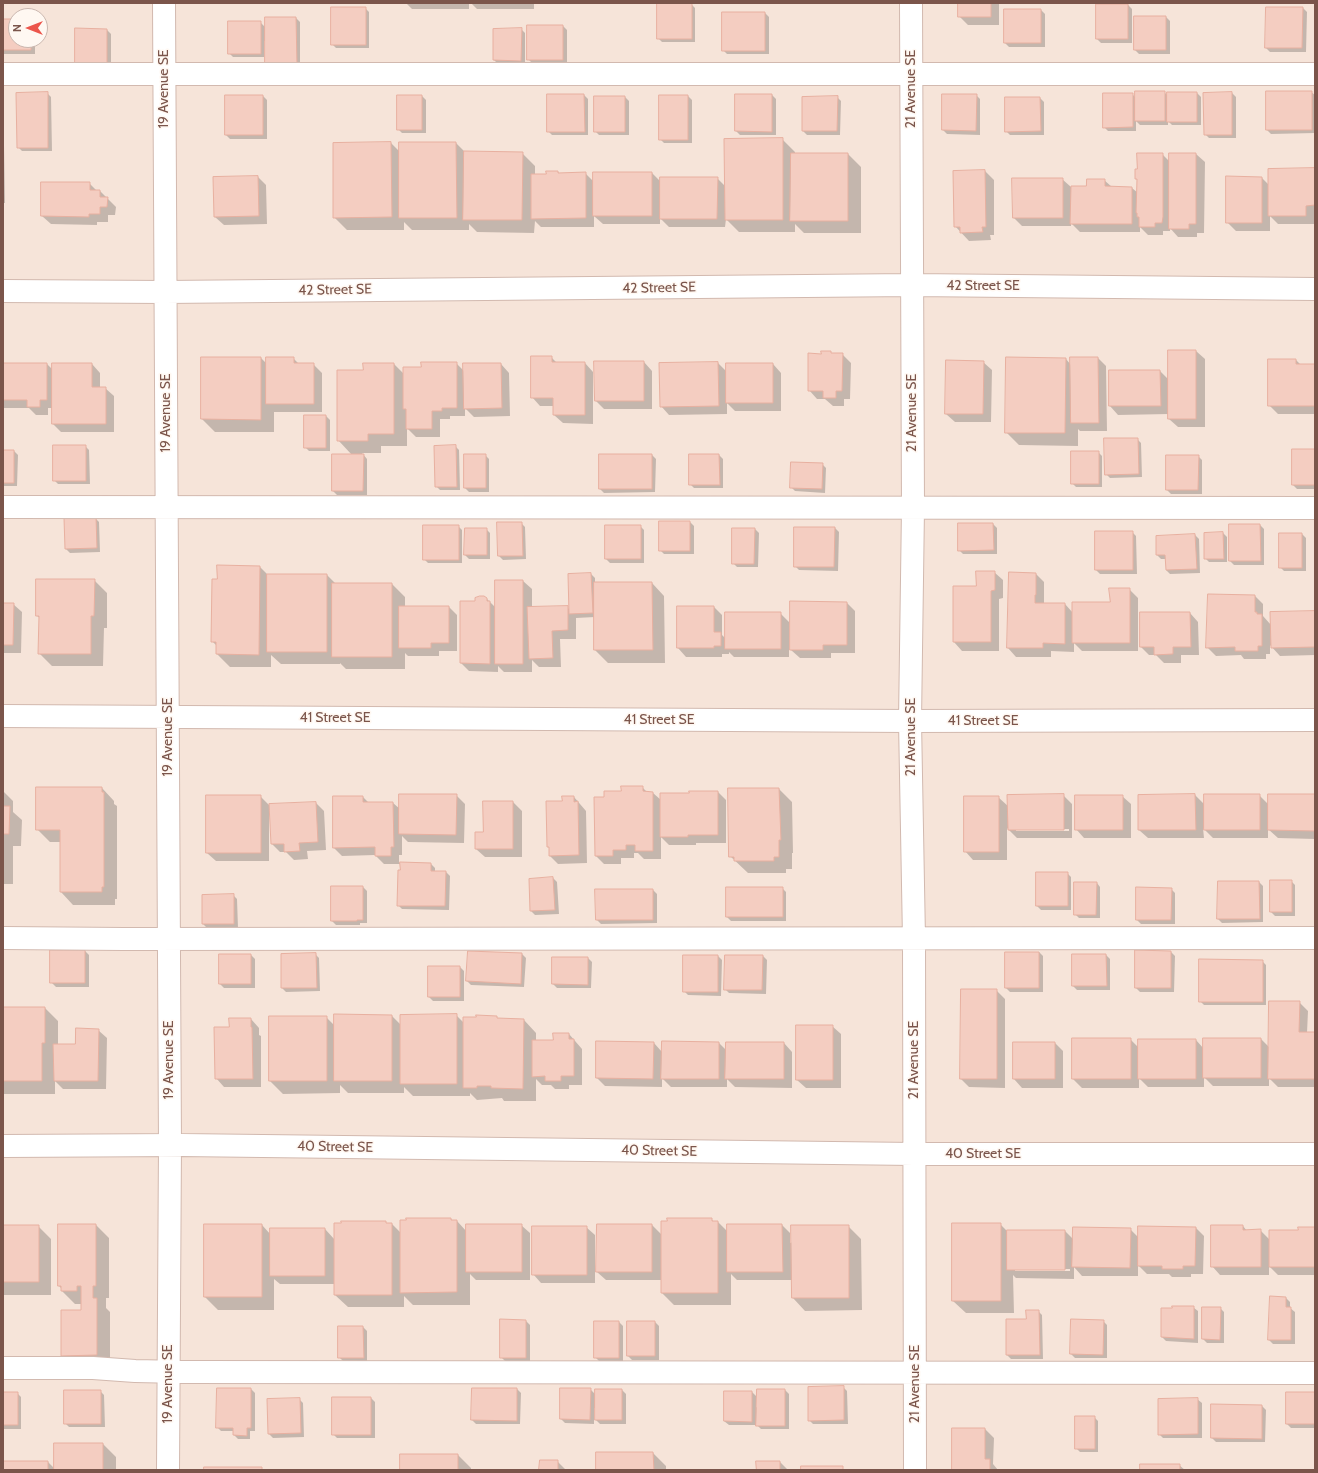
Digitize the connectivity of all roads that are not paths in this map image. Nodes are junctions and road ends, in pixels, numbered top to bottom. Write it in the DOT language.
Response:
graph roads {
  1 [pos="164,3"];
  2 [pos="911,3"];
  3 [pos="3,74"];
  4 [pos="911,74"];
  5 [pos="1315,74"];
  6 [pos="164,75"];
  7 [pos="912,285"];
  8 [pos="1315,289"];
  9 [pos="3,291"];
  10 [pos="165,292"];
  11 [pos="3,507"];
  12 [pos="166,507"];
  13 [pos="913,508"];
  14 [pos="1315,508"];
  15 [pos="3,716"];
  16 [pos="168,717"];
  17 [pos="1315,720"];
  18 [pos="910,721"];
  19 [pos="3,938"];
  20 [pos="1315,938"];
  21 [pos="914,939"];
  22 [pos="169,940"];
  23 [pos="170,1145"];
  24 [pos="3,1146"];
  25 [pos="914,1154"];
  26 [pos="1315,1154"];
  27 [pos="3,1368"];
  28 [pos="168,1372"];
  29 [pos="915,1372"];
  30 [pos="1315,1373"];
  31 [pos="168,1470"];
  32 [pos="915,1470"];
  1 -- 6 [label="street, 19 Avenue SE"];
  2 -- 4 [label="street, 21 Avenue SE"];
  3 -- 6 [label="street"];
  4 -- 5 [label="street"];
  4 -- 6 [label="street"];
  4 -- 7 [label="street, 21 Avenue SE"];
  6 -- 10 [label="street, 19 Avenue SE"];
  7 -- 8 [label="street, 42 Street SE"];
  7 -- 10 [label="street, 42 Street SE"];
  7 -- 13 [label="street, 21 Avenue SE"];
  9 -- 10 [label="street, 42 Street SE"];
  10 -- 12 [label="street, 19 Avenue SE"];
  11 -- 12 [label="street"];
  12 -- 13 [label="street"];
  12 -- 16 [label="street, 19 Avenue SE"];
  13 -- 14 [label="street"];
  13 -- 18 [label="street, 21 Avenue SE"];
  15 -- 16 [label="street, 41 Street SE"];
  16 -- 18 [label="street, 41 Street SE"];
  16 -- 22 [label="street, 19 Avenue SE"];
  17 -- 18 [label="street, 41 Street SE"];
  18 -- 21 [label="street, 21 Avenue SE"];
  19 -- 22 [label="street"];
  20 -- 21 [label="street"];
  21 -- 22 [label="street"];
  21 -- 25 [label="street, 21 Avenue SE"];
  22 -- 23 [label="street, 19 Avenue SE"];
  23 -- 24 [label="street, 40 Street SE"];
  23 -- 25 [label="street, 40 Street SE"];
  23 -- 28 [label="street, 19 Avenue SE"];
  25 -- 26 [label="street, 40 Street SE"];
  25 -- 29 [label="street, 21 Avenue SE"];
  27 -- 28 [label="street"];
  28 -- 29 [label="street"];
  28 -- 31 [label="street, 19 Avenue SE"];
  29 -- 30 [label="street"];
  29 -- 32 [label="street, 21 Avenue SE"];
}
